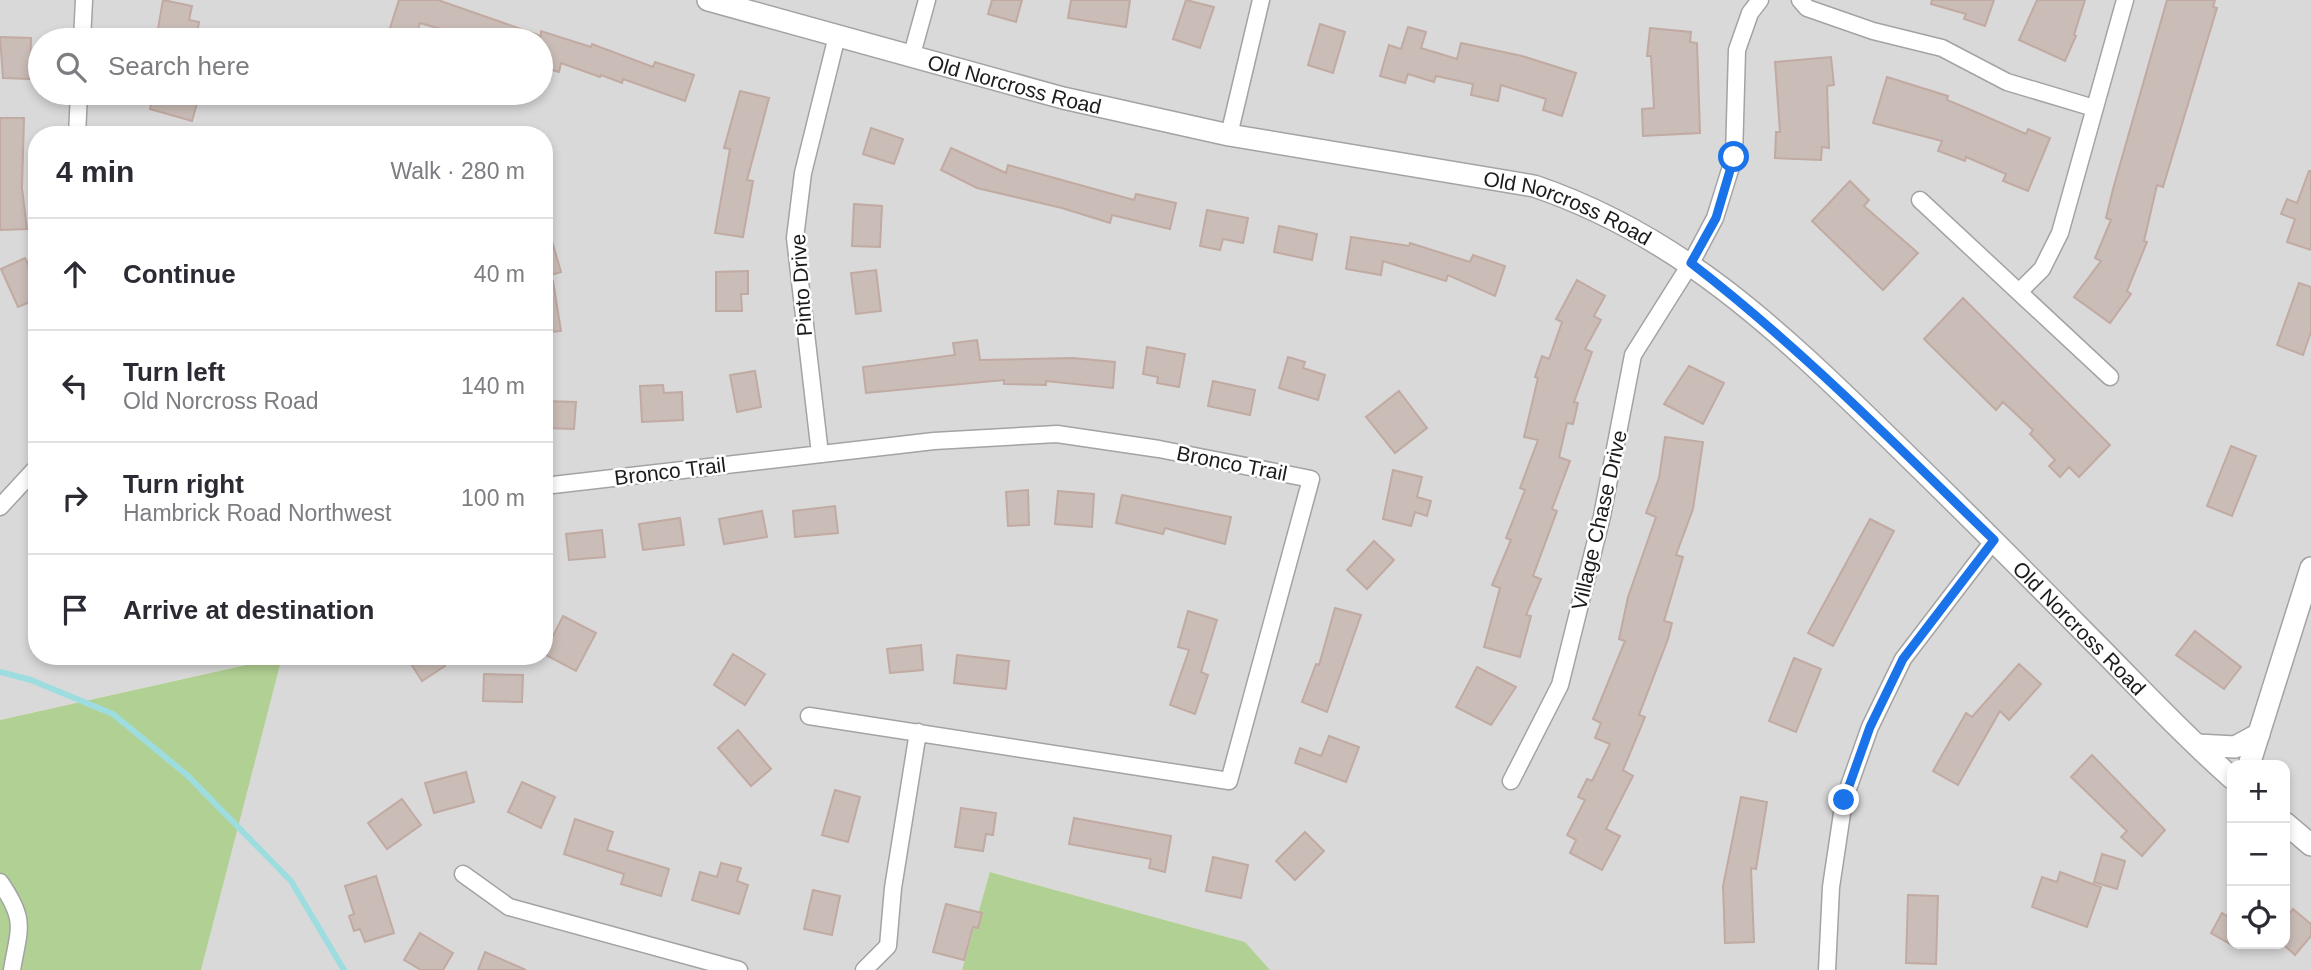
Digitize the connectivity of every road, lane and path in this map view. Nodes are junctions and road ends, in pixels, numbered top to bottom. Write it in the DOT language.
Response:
graph roads {
  1 [pos="84,0"];
  2 [pos="708,0"];
  3 [pos="928,0"];
  4 [pos="1261,0"];
  5 [pos="1760,0"];
  6 [pos="1800,0"];
  7 [pos="2125,0"];
  8 [pos="83,28"];
  9 [pos="837,36"];
  10 [pos="911,58"];
  11 [pos="78,105"];
  12 [pos="2094,108"];
  13 [pos="77,126"];
  14 [pos="1229,135"];
  15 [pos="1920,200"];
  16 [pos="1691,263"];
  17 [pos="2019,292"];
  18 [pos="2110,377"];
  19 [pos="820,454"];
  20 [pos="28,477"];
  21 [pos="553,485"];
  22 [pos="0,508"];
  23 [pos="1994,540"];
  24 [pos="2311,568"];
  25 [pos="809,716"];
  26 [pos="918,732"];
  27 [pos="2259,734"];
  28 [pos="2197,746"];
  29 [pos="2251,760"];
  30 [pos="2261,760"];
  31 [pos="2227,773"];
  32 [pos="1511,781"];
  33 [pos="2288,823"];
  34 [pos="2311,845"];
  35 [pos="463,874"];
  36 [pos="0,882"];
  37 [pos="12,970"];
  38 [pos="739,970"];
  39 [pos="864,970"];
  40 [pos="1827,970"];
  1 -- 8 [label="street"];
  2 -- 9 [label="street, Old Norcross Road"];
  3 -- 10 [label="street"];
  4 -- 14 [label="street"];
  5 -- 16 [label="street, Village Chase Drive"];
  6 -- 12 [label="street"];
  7 -- 12 [label="street"];
  9 -- 10 [label="street, Old Norcross Road"];
  9 -- 19 [label="street, Pinto Drive"];
  10 -- 14 [label="street, Old Norcross Road"];
  11 -- 13 [label="street"];
  12 -- 17 [label="street"];
  14 -- 16 [label="street, Old Norcross Road"];
  15 -- 17 [label="street"];
  16 -- 23 [label="street, Old Norcross Road"];
  16 -- 32 [label="street, Village Chase Drive"];
  17 -- 18 [label="street"];
  19 -- 21 [label="street, Bronco Trail"];
  19 -- 26 [label="street, Bronco Trail"];
  20 -- 22 [label="street"];
  23 -- 28 [label="street, Old Norcross Road"];
  23 -- 40 [label="street"];
  24 -- 27 [label="street"];
  25 -- 26 [label="street, Bronco Trail"];
  26 -- 39 [label="street"];
  27 -- 28 [label="street"];
  27 -- 29 [label="street"];
  27 -- 30 [label="street"];
  28 -- 31 [label="street, Old Norcross Road"];
  33 -- 34 [label="street"];
  35 -- 38 [label="street"];
  36 -- 37 [label="street"];
}
